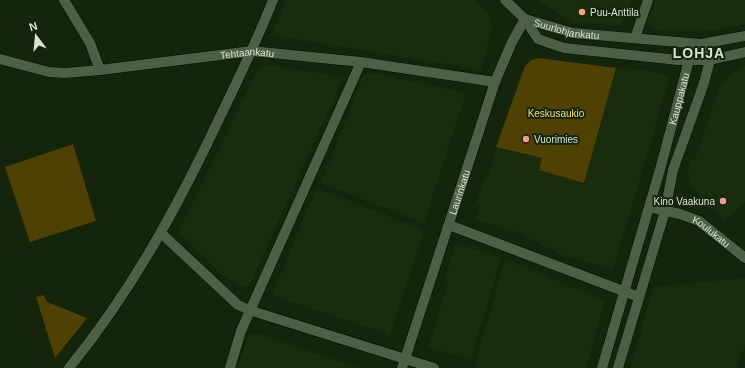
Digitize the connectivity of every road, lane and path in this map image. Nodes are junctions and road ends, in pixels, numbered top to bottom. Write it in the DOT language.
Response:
graph roads {
  1 [pos="64,0"];
  2 [pos="273,0"];
  3 [pos="505,0"];
  4 [pos="648,0"];
  5 [pos="526,19"];
  6 [pos="745,36"];
  7 [pos="635,38"];
  8 [pos="701,44"];
  9 [pos="252,50"];
  10 [pos="745,52"];
  11 [pos="0,59"];
  12 [pos="689,60"];
  13 [pos="710,60"];
  14 [pos="361,62"];
  15 [pos="100,70"];
  16 [pos="495,82"];
  17 [pos="650,207"];
  18 [pos="665,211"];
  19 [pos="449,225"];
  20 [pos="161,233"];
  21 [pos="745,258"];
  22 [pos="624,292"];
  23 [pos="639,297"];
  24 [pos="252,311"];
  25 [pos="404,364"];
  26 [pos="69,368"];
  27 [pos="230,368"];
  28 [pos="434,368"];
  29 [pos="602,368"];
  30 [pos="618,368"];
  1 -- 15 [label="street"];
  2 -- 9 [label="street"];
  3 -- 5 [label="street"];
  4 -- 7 [label="street"];
  5 -- 7 [label="street, Suurlohjankatu"];
  5 -- 12 [label="street, Suurlohjankatu"];
  5 -- 16 [label="street, Laurinkatu"];
  6 -- 8 [label="street, Suurlohjankatu"];
  7 -- 8 [label="street, Suurlohjankatu"];
  8 -- 12 [label="street, Kauppakatu"];
  8 -- 13 [label="street"];
  9 -- 14 [label="street, Tehtaankatu"];
  9 -- 15 [label="street, Tehtaankatu"];
  9 -- 20 [label="street"];
  10 -- 13 [label="street, Suurlohjankatu"];
  11 -- 15 [label="street, Tehtaankatu"];
  12 -- 13 [label="street, Suurlohjankatu"];
  12 -- 17 [label="street, Kauppakatu"];
  13 -- 18 [label="street, Kauppakatu"];
  14 -- 16 [label="street, Tehtaankatu"];
  14 -- 24 [label="street"];
  16 -- 19 [label="street, Laurinkatu"];
  17 -- 18 [label="street, Koulukatu"];
  17 -- 22 [label="street, Kauppakatu"];
  18 -- 21 [label="street, Koulukatu"];
  18 -- 23 [label="street, Kauppakatu"];
  19 -- 22 [label="street"];
  19 -- 25 [label="street, Laurinkatu"];
  20 -- 24 [label="street"];
  20 -- 26 [label="street"];
  22 -- 23 [label="street"];
  22 -- 29 [label="street, Kauppakatu"];
  23 -- 30 [label="street, Kauppakatu"];
  24 -- 25 [label="street"];
  24 -- 27 [label="street"];
  25 -- 28 [label="street"];
}
